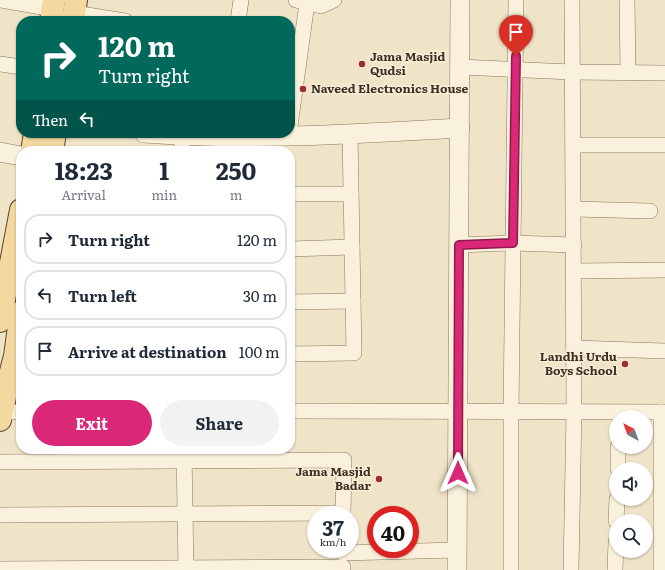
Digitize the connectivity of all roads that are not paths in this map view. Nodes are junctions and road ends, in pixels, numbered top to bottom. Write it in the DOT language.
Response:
graph roads {
  1 [pos="0,0"];
  2 [pos="241,0"];
  3 [pos="334,0"];
  4 [pos="460,0"];
  5 [pos="516,0"];
  6 [pos="572,0"];
  7 [pos="627,0"];
  8 [pos="302,1"];
  9 [pos="53,10"];
  10 [pos="74,11"];
  11 [pos="100,16"];
  12 [pos="239,16"];
  13 [pos="295,56"];
  14 [pos="0,64"];
  15 [pos="16,66"];
  16 [pos="460,67"];
  17 [pos="516,70"];
  18 [pos="572,72"];
  19 [pos="628,72"];
  20 [pos="665,73"];
  21 [pos="460,128"];
  22 [pos="295,132"];
  23 [pos="350,134"];
  24 [pos="163,138"];
  25 [pos="204,138"];
  26 [pos="182,143"];
  27 [pos="573,145"];
  28 [pos="665,145"];
  29 [pos="0,152"];
  30 [pos="16,155"];
  31 [pos="295,194"];
  32 [pos="351,194"];
  33 [pos="574,209"];
  34 [pos="650,211"];
  35 [pos="513,243"];
  36 [pos="459,245"];
  37 [pos="574,245"];
  38 [pos="352,247"];
  39 [pos="295,249"];
  40 [pos="665,270"];
  41 [pos="574,271"];
  42 [pos="353,301"];
  43 [pos="16,302"];
  44 [pos="295,302"];
  45 [pos="15,320"];
  46 [pos="16,332"];
  47 [pos="574,348"];
  48 [pos="665,351"];
  49 [pos="295,354"];
  50 [pos="16,368"];
  51 [pos="295,411"];
  52 [pos="458,412"];
  53 [pos="511,412"];
  54 [pos="574,412"];
  55 [pos="663,412"];
  56 [pos="653,413"];
  57 [pos="8,414"];
  58 [pos="609,414"];
  59 [pos="184,455"];
  60 [pos="0,462"];
  61 [pos="343,506"];
  62 [pos="185,514"];
  63 [pos="307,514"];
  64 [pos="0,515"];
  65 [pos="457,550"];
  66 [pos="615,558"];
  67 [pos="343,560"];
  68 [pos="0,569"];
  69 [pos="186,569"];
  70 [pos="457,570"];
  71 [pos="511,570"];
  72 [pos="571,570"];
  73 [pos="615,570"];
  74 [pos="661,570"];
  1 -- 9 [label="street"];
  2 -- 12 [label="street"];
  3 -- 8 [label="street"];
  4 -- 16 [label="street"];
  5 -- 17 [label="street"];
  6 -- 18 [label="street"];
  7 -- 19 [label="street"];
  8 -- 13 [label="street"];
  10 -- 11 [label="street"];
  14 -- 15 [label="street"];
  16 -- 17 [label="street"];
  16 -- 21 [label="street"];
  17 -- 18 [label="street"];
  17 -- 35 [label="street"];
  18 -- 19 [label="street"];
  18 -- 27 [label="street"];
  19 -- 20 [label="street"];
  21 -- 23 [label="street"];
  21 -- 36 [label="street"];
  22 -- 23 [label="street"];
  23 -- 32 [label="street"];
  24 -- 26 [label="street"];
  25 -- 26 [label="street"];
  27 -- 28 [label="street"];
  27 -- 33 [label="street"];
  29 -- 30 [label="street"];
  31 -- 32 [label="street"];
  32 -- 38 [label="street"];
  33 -- 34 [label="street"];
  33 -- 37 [label="street"];
  35 -- 36 [label="street"];
  35 -- 37 [label="street"];
  35 -- 53 [label="street"];
  36 -- 52 [label="street"];
  37 -- 41 [label="street"];
  38 -- 39 [label="street"];
  38 -- 42 [label="street"];
  40 -- 41 [label="street"];
  41 -- 47 [label="street"];
  42 -- 44 [label="street"];
  42 -- 49 [label="street"];
  43 -- 45 [label="main road"];
  45 -- 46 [label="main road"];
  47 -- 48 [label="street"];
  47 -- 54 [label="street"];
  50 -- 57 [label="main road"];
  51 -- 52 [label="street"];
  52 -- 53 [label="street"];
  52 -- 65 [label="street"];
  53 -- 54 [label="street"];
  53 -- 71 [label="street"];
  54 -- 58 [label="street"];
  54 -- 72 [label="street"];
  55 -- 56 [label="street"];
  55 -- 74 [label="street"];
  59 -- 60 [label="street"];
  59 -- 61 [label="street"];
  59 -- 62 [label="street"];
  62 -- 63 [label="street"];
  62 -- 64 [label="street"];
  62 -- 69 [label="street"];
  65 -- 67 [label="street"];
  65 -- 70 [label="street"];
  66 -- 73 [label="street"];
  67 -- 69 [label="street"];
  68 -- 69 [label="street"];
}
